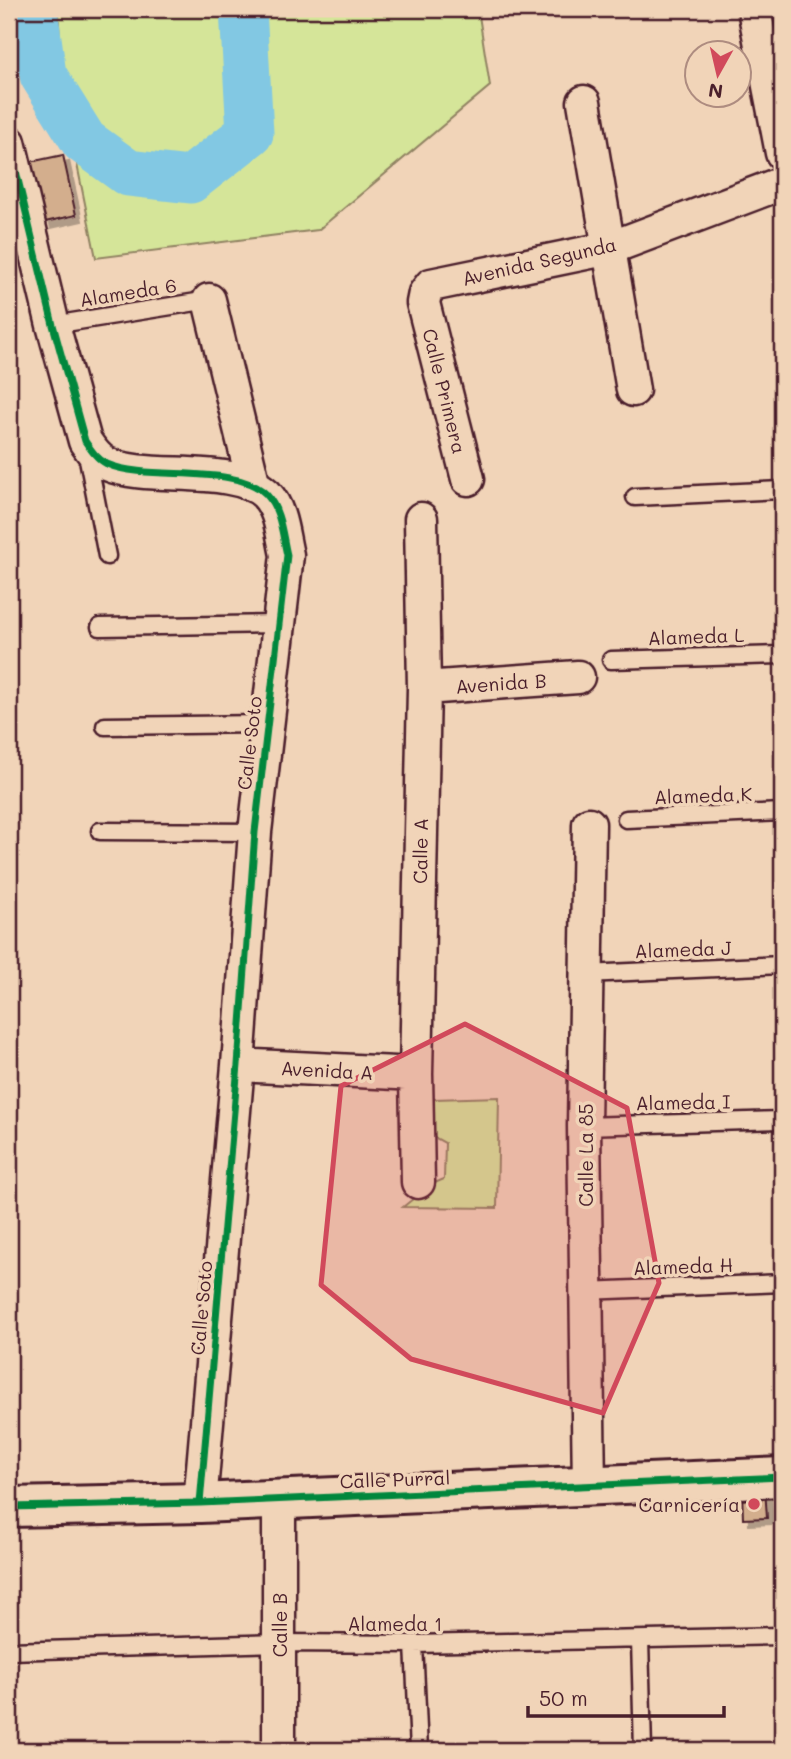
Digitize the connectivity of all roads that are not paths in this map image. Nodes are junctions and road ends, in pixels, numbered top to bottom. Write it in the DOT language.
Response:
graph roads {
  1 [pos="754,9"];
  2 [pos="584,102"];
  3 [pos="9,142"];
  4 [pos="782,153"];
  5 [pos="782,183"];
  6 [pos="610,248"];
  7 [pos="209,300"];
  8 [pos="423,303"];
  9 [pos="53,325"];
  10 [pos="633,390"];
  11 [pos="85,441"];
  12 [pos="468,479"];
  13 [pos="254,486"];
  14 [pos="782,490"];
  15 [pos="635,497"];
  16 [pos="421,519"];
  17 [pos="107,556"];
  18 [pos="278,624"];
  19 [pos="100,627"];
  20 [pos="782,655"];
  21 [pos="611,660"];
  22 [pos="578,677"];
  23 [pos="424,688"];
  24 [pos="267,724"];
  25 [pos="105,726"];
  26 [pos="782,813"];
  27 [pos="626,819"];
  28 [pos="589,824"];
  29 [pos="100,831"];
  30 [pos="255,831"];
  31 [pos="782,965"];
  32 [pos="586,974"];
  33 [pos="238,1065"];
  34 [pos="416,1074"];
  35 [pos="782,1120"];
  36 [pos="584,1126"];
  37 [pos="418,1182"];
  38 [pos="782,1283"];
  39 [pos="585,1291"];
  40 [pos="782,1477"];
  41 [pos="589,1487"];
  42 [pos="279,1500"];
  43 [pos="200,1503"];
  44 [pos="9,1507"];
  45 [pos="782,1636"];
  46 [pos="640,1640"];
  47 [pos="279,1643"];
  48 [pos="414,1644"];
  49 [pos="9,1651"];
  50 [pos="279,1750"];
  51 [pos="419,1750"];
  52 [pos="643,1750"];
  1 -- 4 [label="street"];
  2 -- 6 [label="street"];
  3 -- 9 [label="street"];
  5 -- 6 [label="street, Avenida Segunda"];
  6 -- 8 [label="street, Avenida Segunda"];
  6 -- 10 [label="street"];
  7 -- 9 [label="lane, Alameda 6"];
  7 -- 13 [label="street"];
  8 -- 12 [label="street, Calle Primera"];
  9 -- 11 [label="street"];
  11 -- 13 [label="street"];
  11 -- 17 [label="lane"];
  13 -- 18 [label="street, Calle Soto"];
  14 -- 15 [label="lane"];
  16 -- 23 [label="street, Calle A"];
  18 -- 19 [label="lane"];
  18 -- 24 [label="street, Calle Soto"];
  20 -- 21 [label="lane, Alameda L"];
  22 -- 23 [label="street, Avenida B"];
  23 -- 34 [label="street, Calle A"];
  24 -- 25 [label="lane"];
  24 -- 30 [label="street, Calle Soto"];
  26 -- 27 [label="lane, Alameda K"];
  28 -- 32 [label="street, Calle La 85"];
  29 -- 30 [label="lane"];
  30 -- 33 [label="street, Calle Soto"];
  31 -- 32 [label="lane, Alameda J"];
  32 -- 36 [label="street, Calle La 85"];
  33 -- 34 [label="street, Avenida A"];
  33 -- 43 [label="street, Calle Soto"];
  34 -- 37 [label="street, Calle A"];
  35 -- 36 [label="lane, Alameda I"];
  36 -- 39 [label="street, Calle La 85"];
  38 -- 39 [label="lane, Alameda H"];
  39 -- 41 [label="street, Calle La 85"];
  40 -- 41 [label="street, Calle Purral"];
  41 -- 42 [label="street, Calle Purral"];
  42 -- 43 [label="street, Calle Purral"];
  42 -- 47 [label="street, Calle B"];
  43 -- 44 [label="street, Calle Purral"];
  45 -- 46 [label="lane, Alameda 1"];
  46 -- 48 [label="lane, Alameda 1"];
  46 -- 52 [label="lane"];
  47 -- 48 [label="lane, Alameda 1"];
  47 -- 49 [label="lane, Alameda 1"];
  47 -- 50 [label="street, Calle B"];
  48 -- 51 [label="lane"];
}
